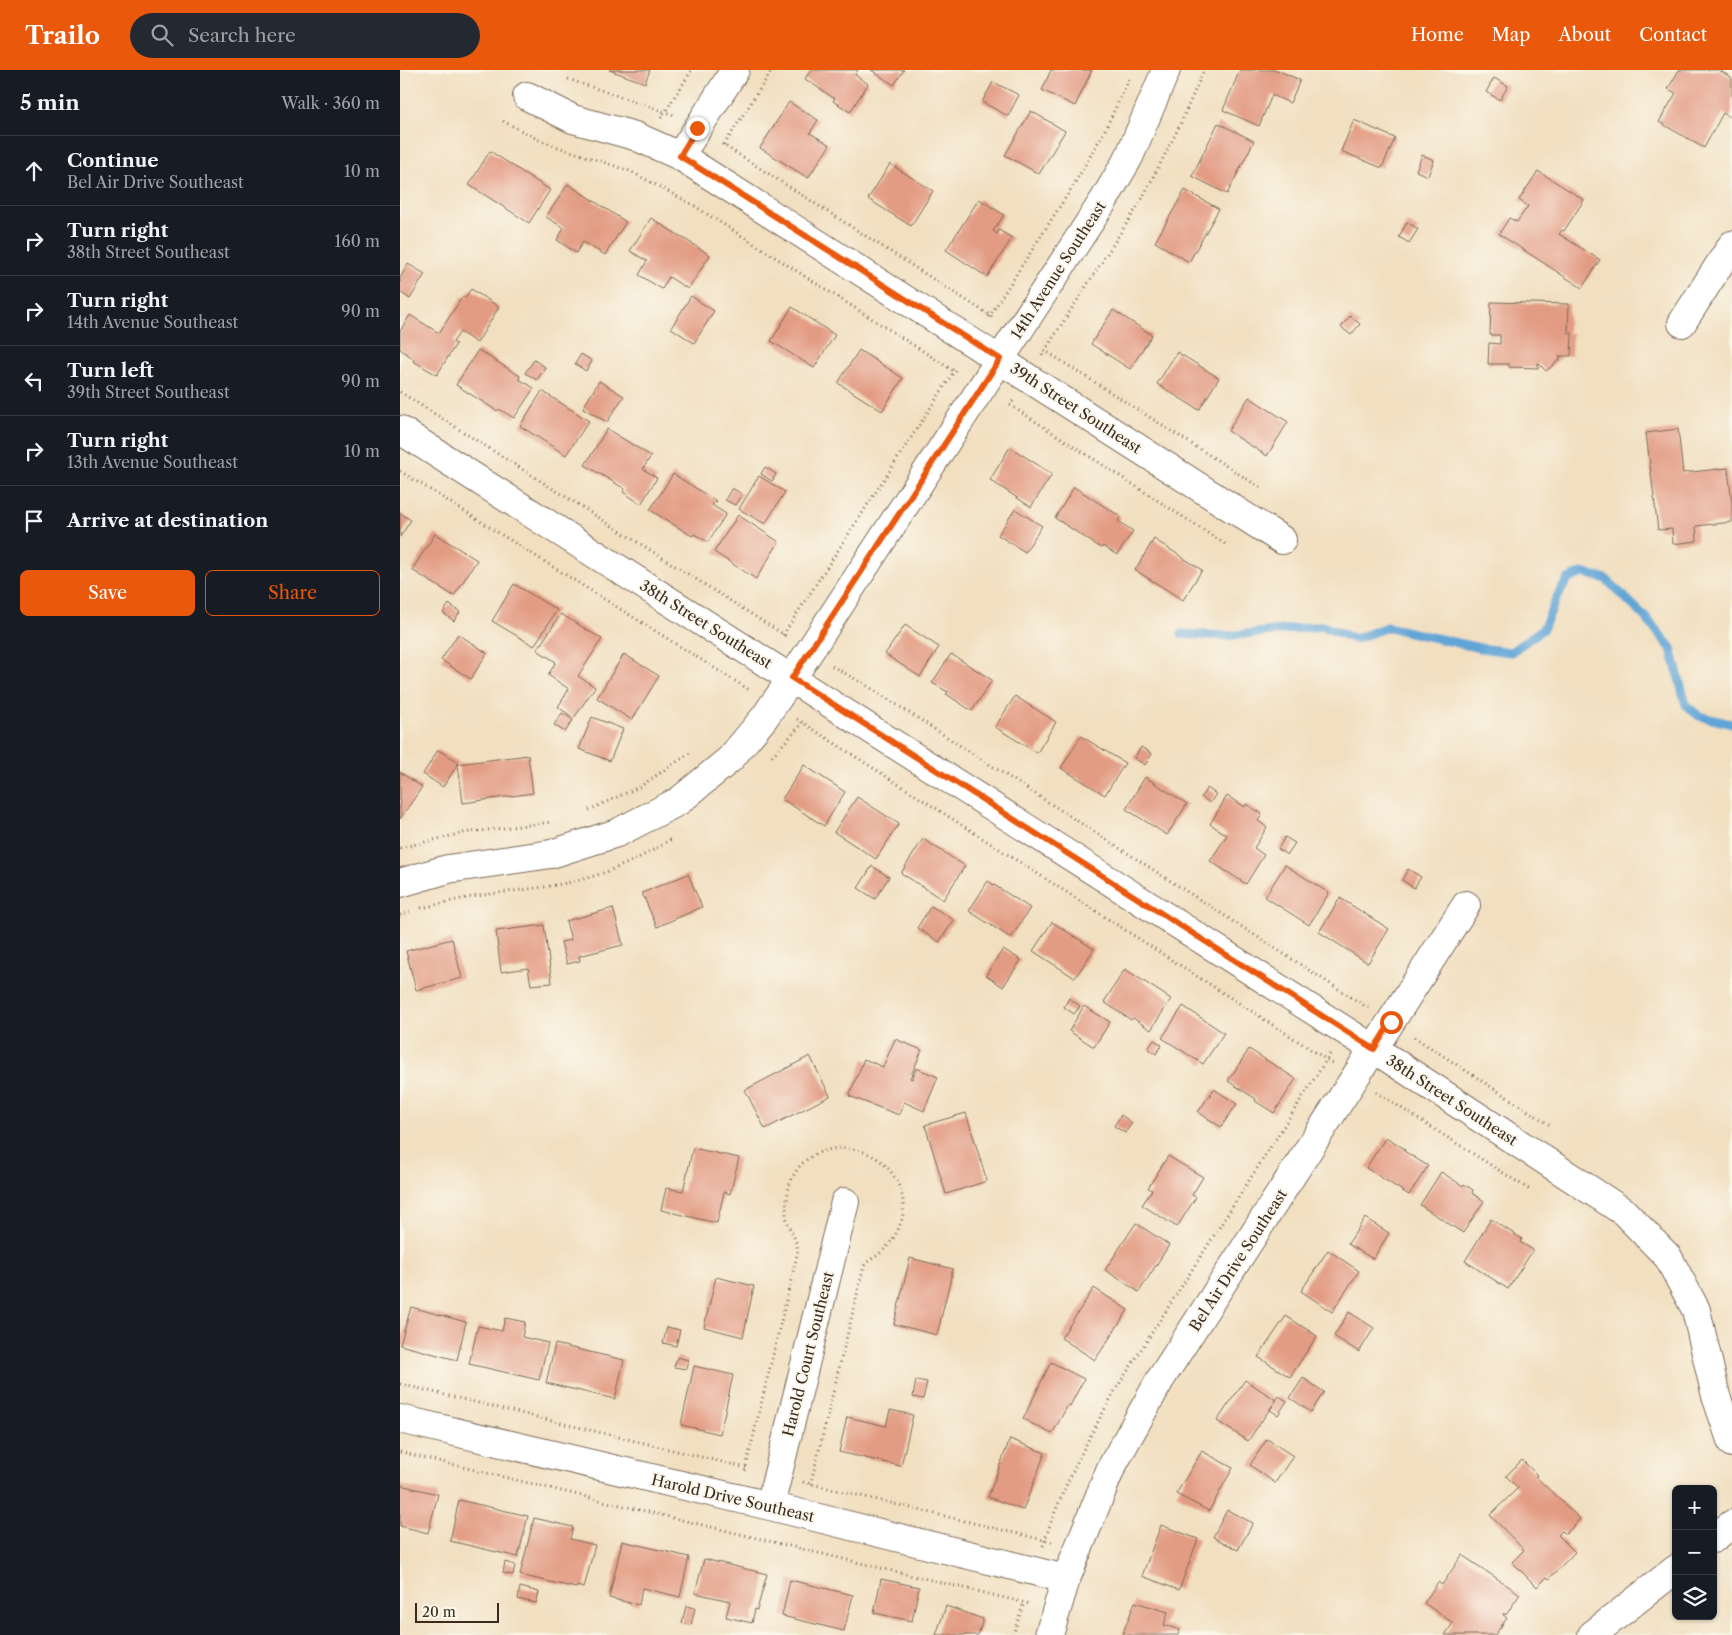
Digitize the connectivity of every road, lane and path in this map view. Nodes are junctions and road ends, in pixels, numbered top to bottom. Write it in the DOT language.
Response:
graph roads {
  1 [pos="692,70"];
  2 [pos="735,70"];
  3 [pos="772,70"];
  4 [pos="1133,70"];
  5 [pos="1166,70"];
  6 [pos="568,79"];
  7 [pos="527,96"];
  8 [pos="666,112"];
  9 [pos="678,116"];
  10 [pos="503,121"];
  11 [pos="657,125"];
  12 [pos="718,142"];
  13 [pos="724,145"];
  14 [pos="720,151"];
  15 [pos="680,156"];
  16 [pos="1732,245"];
  17 [pos="990,315"];
  18 [pos="987,321"];
  19 [pos="1001,322"];
  20 [pos="1682,323"];
  21 [pos="1039,347"];
  22 [pos="1000,359"];
  23 [pos="958,365"];
  24 [pos="954,371"];
  25 [pos="400,392"];
  26 [pos="1017,394"];
  27 [pos="400,430"];
  28 [pos="400,471"];
  29 [pos="1261,488"];
  30 [pos="1282,540"];
  31 [pos="1228,546"];
  32 [pos="784,635"];
  33 [pos="788,638"];
  34 [pos="780,639"];
  35 [pos="825,662"];
  36 [pos="792,678"];
  37 [pos="754,682"];
  38 [pos="749,690"];
  39 [pos="756,694"];
  40 [pos="791,715"];
  41 [pos="697,747"];
  42 [pos="586,811"];
  43 [pos="558,820"];
  44 [pos="400,848"];
  45 [pos="400,882"];
  46 [pos="1466,905"];
  47 [pos="1374,1012"];
  48 [pos="1407,1032"];
  49 [pos="1374,1049"];
  50 [pos="1339,1068"];
  51 [pos="1370,1088"];
  52 [pos="1550,1125"];
  53 [pos="1530,1190"];
  54 [pos="845,1202"];
  55 [pos="400,1384"];
  56 [pos="400,1419"];
  57 [pos="1732,1443"];
  58 [pos="400,1452"];
  59 [pos="753,1470"];
  60 [pos="797,1480"];
  61 [pos="770,1506"];
  62 [pos="1732,1524"];
  63 [pos="1717,1536"];
  64 [pos="1058,1543"];
  65 [pos="1672,1572"];
  66 [pos="1066,1579"];
  67 [pos="1026,1596"];
  68 [pos="1024,1602"];
  69 [pos="1038,1606"];
  70 [pos="1013,1635"];
  71 [pos="1048,1635"];
  72 [pos="1592,1635"];
  1 -- 8 [label="path"];
  2 -- 15 [label="street"];
  3 -- 13 [label="path"];
  4 -- 17 [label="path"];
  5 -- 22 [label="street, 14th Avenue Southeast"];
  6 -- 8 [label="path"];
  7 -- 15 [label="street, 39th Street Southeast"];
  8 -- 9 [label="path"];
  8 -- 11 [label="path"];
  10 -- 24 [label="path"];
  12 -- 13 [label="path"];
  13 -- 14 [label="path"];
  13 -- 17 [label="path"];
  15 -- 22 [label="street, 39th Street Southeast"];
  16 -- 20 [label="street"];
  17 -- 18 [label="path"];
  17 -- 19 [label="path"];
  21 -- 29 [label="path"];
  22 -- 30 [label="street, 39th Street Southeast"];
  22 -- 36 [label="street, 14th Avenue Southeast"];
  23 -- 24 [label="path"];
  24 -- 32 [label="path"];
  25 -- 32 [label="path"];
  26 -- 31 [label="path"];
  27 -- 36 [label="street, 38th Street Southeast"];
  28 -- 38 [label="path"];
  32 -- 33 [label="path"];
  32 -- 34 [label="path"];
  35 -- 47 [label="path"];
  36 -- 45 [label="street, 14th Avenue Southeast"];
  36 -- 49 [label="street, 38th Street Southeast"];
  37 -- 38 [label="path"];
  38 -- 39 [label="path"];
  40 -- 50 [label="path"];
  41 -- 42 [label="path"];
  43 -- 44 [label="path"];
  46 -- 49 [label="street, Bel Air Drive Southeast"];
  48 -- 52 [label="path"];
  49 -- 57 [label="street, 38th Street Southeast"];
  49 -- 66 [label="street, Bel Air Drive Southeast"];
  51 -- 53 [label="path"];
  54 -- 61 [label="street, Harold Court Southeast"];
  55 -- 59 [label="path"];
  56 -- 61 [label="street, Harold Drive Southeast"];
  58 -- 68 [label="path"];
  60 -- 64 [label="path"];
  61 -- 66 [label="street, Harold Drive Southeast"];
  62 -- 63 [label="street"];
  65 -- 72 [label="street"];
  66 -- 71 [label="street, Bel Air Drive Southeast"];
  67 -- 68 [label="path"];
  68 -- 69 [label="path"];
  68 -- 70 [label="path"];
}
